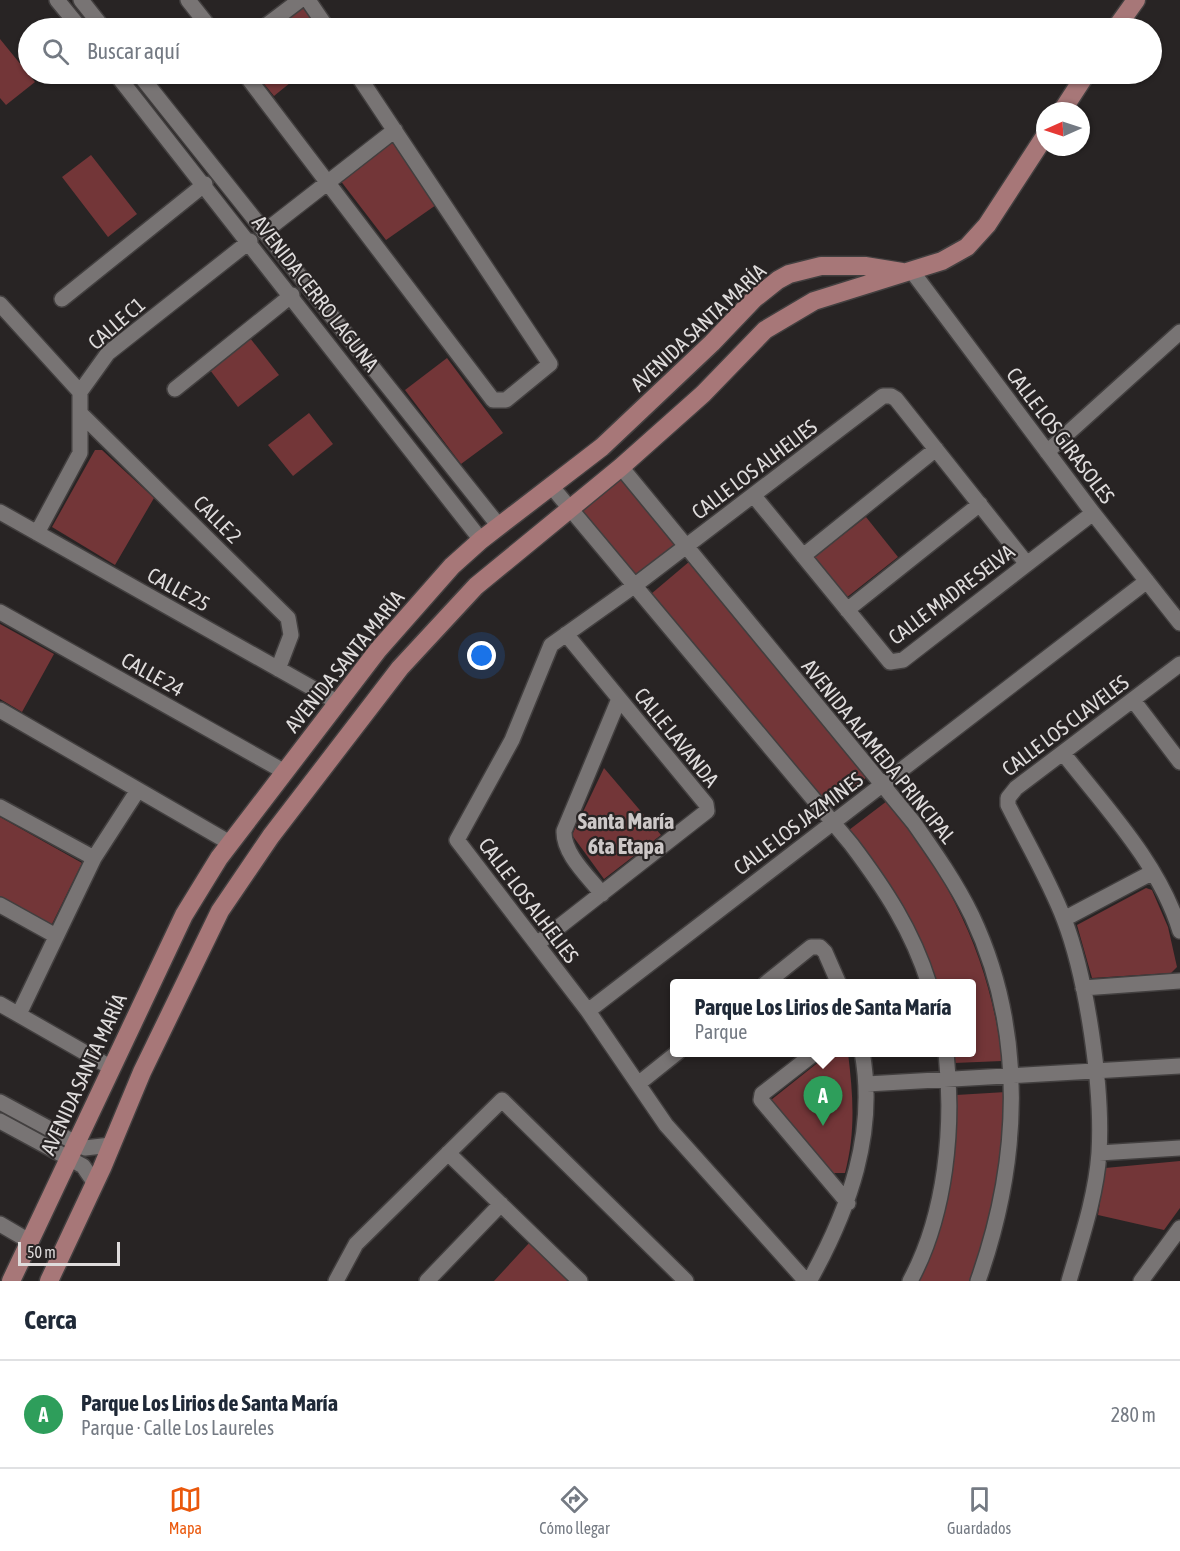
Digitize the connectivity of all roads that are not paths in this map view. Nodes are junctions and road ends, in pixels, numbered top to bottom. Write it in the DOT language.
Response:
graph roads {
  1 [pos="57,0"];
  2 [pos="81,0"];
  3 [pos="188,0"];
  4 [pos="300,0"];
  5 [pos="308,0"];
  6 [pos="1136,0"];
  7 [pos="72,18"];
  8 [pos="95,18"];
  9 [pos="202,18"];
  10 [pos="276,18"];
  11 [pos="320,18"];
  12 [pos="1123,18"];
  13 [pos="124,84"];
  14 [pos="147,84"];
  15 [pos="253,84"];
  16 [pos="364,84"];
  17 [pos="1080,84"];
  18 [pos="1068,102"];
  19 [pos="395,130"];
  20 [pos="1036,149"];
  21 [pos="329,182"];
  22 [pos="205,184"];
  23 [pos="264,232"];
  24 [pos="250,241"];
  25 [pos="906,271"];
  26 [pos="292,295"];
  27 [pos="62,299"];
  28 [pos="0,304"];
  29 [pos="1180,332"];
  30 [pos="175,389"];
  31 [pos="80,392"];
  32 [pos="80,413"];
  33 [pos="936,449"];
  34 [pos="1047,452"];
  35 [pos="621,467"];
  36 [pos="552,487"];
  37 [pos="754,496"];
  38 [pos="980,504"];
  39 [pos="571,510"];
  40 [pos="0,512"];
  41 [pos="1093,513"];
  42 [pos="499,526"];
  43 [pos="37,533"];
  44 [pos="481,540"];
  45 [pos="686,547"];
  46 [pos="803,556"];
  47 [pos="1028,564"];
  48 [pos="1147,581"];
  49 [pos="634,586"];
  50 [pos="847,610"];
  51 [pos="0,612"];
  52 [pos="1180,623"];
  53 [pos="567,634"];
  54 [pos="1180,664"];
  55 [pos="278,669"];
  56 [pos="619,699"];
  57 [pos="1133,700"];
  58 [pos="338,702"];
  59 [pos="0,711"];
  60 [pos="1063,753"];
  61 [pos="1180,762"];
  62 [pos="285,772"];
  63 [pos="882,785"];
  64 [pos="138,790"];
  65 [pos="0,807"];
  66 [pos="833,822"];
  67 [pos="230,843"];
  68 [pos="94,858"];
  69 [pos="1153,872"];
  70 [pos="602,894"];
  71 [pos="0,905"];
  72 [pos="1064,920"];
  73 [pos="1180,931"];
  74 [pos="56,936"];
  75 [pos="537,944"];
  76 [pos="771,979"];
  77 [pos="836,979"];
  78 [pos="927,979"];
  79 [pos="1180,981"];
  80 [pos="1083,988"];
  81 [pos="0,1004"];
  82 [pos="588,1011"];
  83 [pos="19,1014"];
  84 [pos="673,1057"];
  85 [pos="811,1057"];
  86 [pos="863,1057"];
  87 [pos="946,1057"];
  88 [pos="1180,1066"];
  89 [pos="110,1067"];
  90 [pos="1096,1071"];
  91 [pos="1011,1077"];
  92 [pos="948,1080"];
  93 [pos="638,1084"];
  94 [pos="867,1084"];
  95 [pos="0,1102"];
  96 [pos="0,1121"];
  97 [pos="111,1146"];
  98 [pos="1180,1148"];
  99 [pos="71,1151"];
  100 [pos="448,1153"];
  101 [pos="1099,1153"];
  102 [pos="94,1182"];
  103 [pos="848,1203"];
  104 [pos="501,1204"];
  105 [pos="0,1224"];
  106 [pos="1180,1228"];
  107 [pos="29,1241"];
  108 [pos="805,1280"];
  109 [pos="10,1281"];
  110 [pos="49,1281"];
  111 [pos="336,1281"];
  112 [pos="427,1281"];
  113 [pos="580,1281"];
  114 [pos="686,1281"];
  115 [pos="910,1281"];
  116 [pos="978,1281"];
  117 [pos="1069,1281"];
  118 [pos="1141,1281"];
  1 -- 7 [label="street"];
  2 -- 8 [label="street"];
  3 -- 9 [label="street"];
  4 -- 10 [label="street"];
  5 -- 11 [label="street"];
  6 -- 12 [label="main road"];
  13 -- 22 [label="street, AVENIDA CERRO LAGUNA"];
  14 -- 23 [label="street"];
  15 -- 21 [label="street"];
  16 -- 19 [label="street"];
  17 -- 18 [label="main road"];
  19 -- 21 [label="street"];
  19 -- 21 [label="street"];
  20 -- 25 [label="main road, AVENIDA SANTA MARÍA"];
  21 -- 23 [label="street"];
  22 -- 24 [label="street, AVENIDA CERRO LAGUNA"];
  22 -- 27 [label="street"];
  23 -- 42 [label="street"];
  24 -- 26 [label="street, AVENIDA CERRO LAGUNA"];
  24 -- 31 [label="street, CALLE C1"];
  25 -- 34 [label="street, CALLE LOS GIRASOLES"];
  25 -- 35 [label="main road, AVENIDA SANTA MARÍA"];
  25 -- 36 [label="main road, AVENIDA SANTA MARÍA"];
  26 -- 30 [label="street"];
  26 -- 44 [label="street, AVENIDA CERRO LAGUNA"];
  28 -- 31 [label="street"];
  29 -- 34 [label="street"];
  31 -- 32 [label="street"];
  32 -- 43 [label="street"];
  32 -- 55 [label="street, CALLE 2"];
  33 -- 37 [label="street, CALLE LOS ALHELIES"];
  33 -- 38 [label="street"];
  33 -- 46 [label="street"];
  34 -- 41 [label="street, CALLE LOS GIRASOLES"];
  35 -- 39 [label="main road, AVENIDA SANTA MARÍA"];
  35 -- 45 [label="street, AVENIDA ALAMEDA PRINCIPAL"];
  36 -- 39 [label="street"];
  36 -- 42 [label="main road, AVENIDA SANTA MARÍA"];
  37 -- 45 [label="street, CALLE LOS ALHELIES"];
  37 -- 46 [label="street, CALLE MADRE SELVA"];
  38 -- 47 [label="street"];
  38 -- 50 [label="street"];
  39 -- 49 [label="street"];
  39 -- 97 [label="main road, AVENIDA SANTA MARÍA"];
  40 -- 43 [label="street, CALLE 25"];
  41 -- 47 [label="street, CALLE MADRE SELVA"];
  41 -- 48 [label="street, CALLE LOS GIRASOLES"];
  42 -- 44 [label="main road, AVENIDA SANTA MARÍA"];
  43 -- 55 [label="street, CALLE 25"];
  44 -- 58 [label="main road, AVENIDA SANTA MARÍA"];
  45 -- 49 [label="street, CALLE LOS ALHELIES"];
  45 -- 63 [label="street, AVENIDA ALAMEDA PRINCIPAL"];
  46 -- 50 [label="street, CALLE MADRE SELVA"];
  47 -- 50 [label="street, CALLE MADRE SELVA"];
  48 -- 52 [label="street, CALLE LOS GIRASOLES"];
  48 -- 63 [label="street, CALLE LOS JAZMINES"];
  49 -- 53 [label="street, CALLE LOS ALHELIES"];
  49 -- 66 [label="street"];
  51 -- 62 [label="street, CALLE 24"];
  53 -- 56 [label="street, CALLE LAVANDA"];
  53 -- 75 [label="street, CALLE LOS ALHELIES"];
  54 -- 57 [label="street, CALLE LOS CLAVELES"];
  55 -- 58 [label="street, CALLE 25"];
  56 -- 70 [label="street"];
  56 -- 70 [label="street, CALLE LAVANDA"];
  57 -- 60 [label="street, CALLE LOS CLAVELES"];
  57 -- 61 [label="street"];
  58 -- 62 [label="main road, AVENIDA SANTA MARÍA"];
  59 -- 64 [label="street"];
  60 -- 69 [label="street"];
  60 -- 72 [label="street, CALLE LOS CLAVELES"];
  62 -- 67 [label="main road, AVENIDA SANTA MARÍA"];
  63 -- 66 [label="street, CALLE LOS JAZMINES"];
  63 -- 91 [label="street, AVENIDA ALAMEDA PRINCIPAL"];
  64 -- 67 [label="street"];
  64 -- 68 [label="street"];
  65 -- 68 [label="street"];
  66 -- 78 [label="street"];
  66 -- 82 [label="street, CALLE LOS JAZMINES"];
  67 -- 89 [label="main road, AVENIDA SANTA MARÍA"];
  68 -- 74 [label="street"];
  69 -- 72 [label="street"];
  69 -- 73 [label="street"];
  70 -- 75 [label="street, CALLE LAVANDA"];
  71 -- 74 [label="street"];
  72 -- 80 [label="street, CALLE LOS CLAVELES"];
  74 -- 83 [label="street"];
  75 -- 82 [label="street, CALLE LOS ALHELIES"];
  76 -- 77 [label="street"];
  79 -- 80 [label="street"];
  80 -- 90 [label="street, CALLE LOS CLAVELES"];
  81 -- 83 [label="street"];
  82 -- 93 [label="street, CALLE LOS ALHELIES"];
  83 -- 89 [label="street"];
  84 -- 93 [label="street"];
  85 -- 103 [label="street"];
  86 -- 94 [label="street"];
  87 -- 92 [label="street"];
  88 -- 90 [label="street"];
  89 -- 99 [label="main road, AVENIDA SANTA MARÍA"];
  90 -- 91 [label="street"];
  90 -- 101 [label="street, CALLE LOS CLAVELES"];
  91 -- 92 [label="street"];
  91 -- 116 [label="street, AVENIDA ALAMEDA PRINCIPAL"];
  92 -- 94 [label="street"];
  92 -- 115 [label="street"];
  93 -- 108 [label="street, CALLE LOS ALHELIES"];
  94 -- 103 [label="street"];
  95 -- 99 [label="street"];
  96 -- 99 [label="street"];
  97 -- 99 [label="street"];
  97 -- 102 [label="main road, AVENIDA SANTA MARÍA"];
  98 -- 101 [label="street"];
  99 -- 102 [label="street"];
  99 -- 107 [label="main road, AVENIDA SANTA MARÍA"];
  100 -- 104 [label="street"];
  100 -- 111 [label="street"];
  100 -- 114 [label="street"];
  101 -- 117 [label="street, CALLE LOS CLAVELES"];
  102 -- 110 [label="main road, AVENIDA SANTA MARÍA"];
  103 -- 108 [label="street"];
  104 -- 112 [label="street"];
  104 -- 113 [label="street"];
  105 -- 107 [label="street"];
  106 -- 118 [label="street"];
  107 -- 109 [label="main road, AVENIDA SANTA MARÍA"];
}
